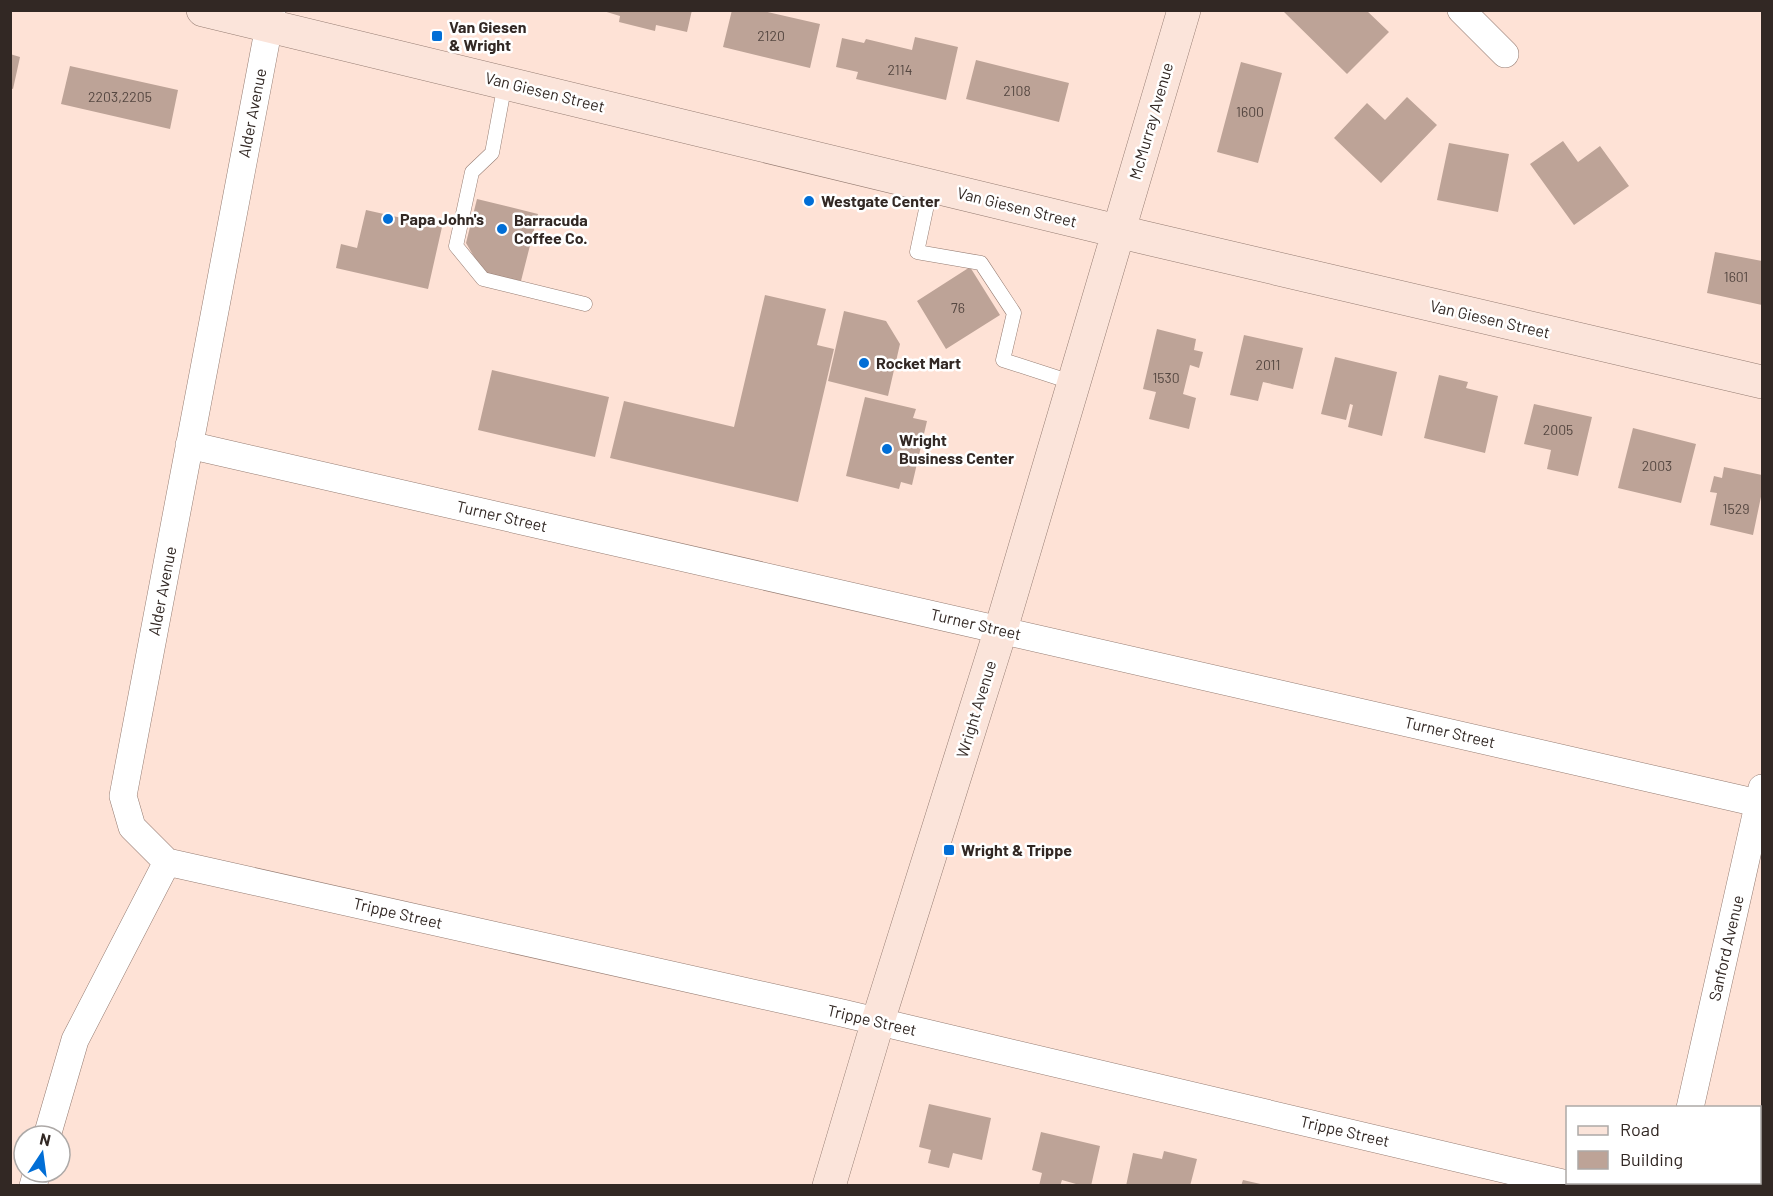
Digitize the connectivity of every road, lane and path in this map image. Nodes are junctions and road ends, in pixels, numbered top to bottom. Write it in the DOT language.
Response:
graph roads {
  1 [pos="203,10"];
  2 [pos="1184,10"];
  3 [pos="1461,10"];
  4 [pos="271,18"];
  5 [pos="1505,54"];
  6 [pos="505,82"];
  7 [pos="932,186"];
  8 [pos="1119,231"];
  9 [pos="585,304"];
  10 [pos="1762,382"];
  11 [pos="1074,383"];
  12 [pos="189,445"];
  13 [pos="1001,629"];
  14 [pos="1761,798"];
  15 [pos="167,862"];
  16 [pos="878,1021"];
  17 [pos="1690,1106"];
  18 [pos="50,1124"];
  19 [pos="1566,1183"];
  20 [pos="829,1185"];
  1 -- 4 [label="main road, Van Giesen Street"];
  2 -- 8 [label="main road, McMurray Avenue"];
  3 -- 5 [label="street"];
  4 -- 6 [label="main road, Van Giesen Street"];
  4 -- 12 [label="street, Alder Avenue"];
  6 -- 7 [label="main road, Van Giesen Street"];
  6 -- 9 [label="lane"];
  7 -- 8 [label="main road, Van Giesen Street"];
  7 -- 11 [label="lane"];
  8 -- 10 [label="main road, Van Giesen Street"];
  8 -- 11 [label="main road, Wright Avenue"];
  11 -- 13 [label="main road, Wright Avenue"];
  12 -- 13 [label="street, Turner Street"];
  12 -- 15 [label="street, Alder Avenue"];
  13 -- 14 [label="street, Turner Street"];
  13 -- 16 [label="main road, Wright Avenue"];
  14 -- 17 [label="street, Sanford Avenue"];
  15 -- 16 [label="street, Trippe Street"];
  15 -- 18 [label="street"];
  16 -- 19 [label="street, Trippe Street"];
  16 -- 20 [label="main road, Wright Avenue"];
}
